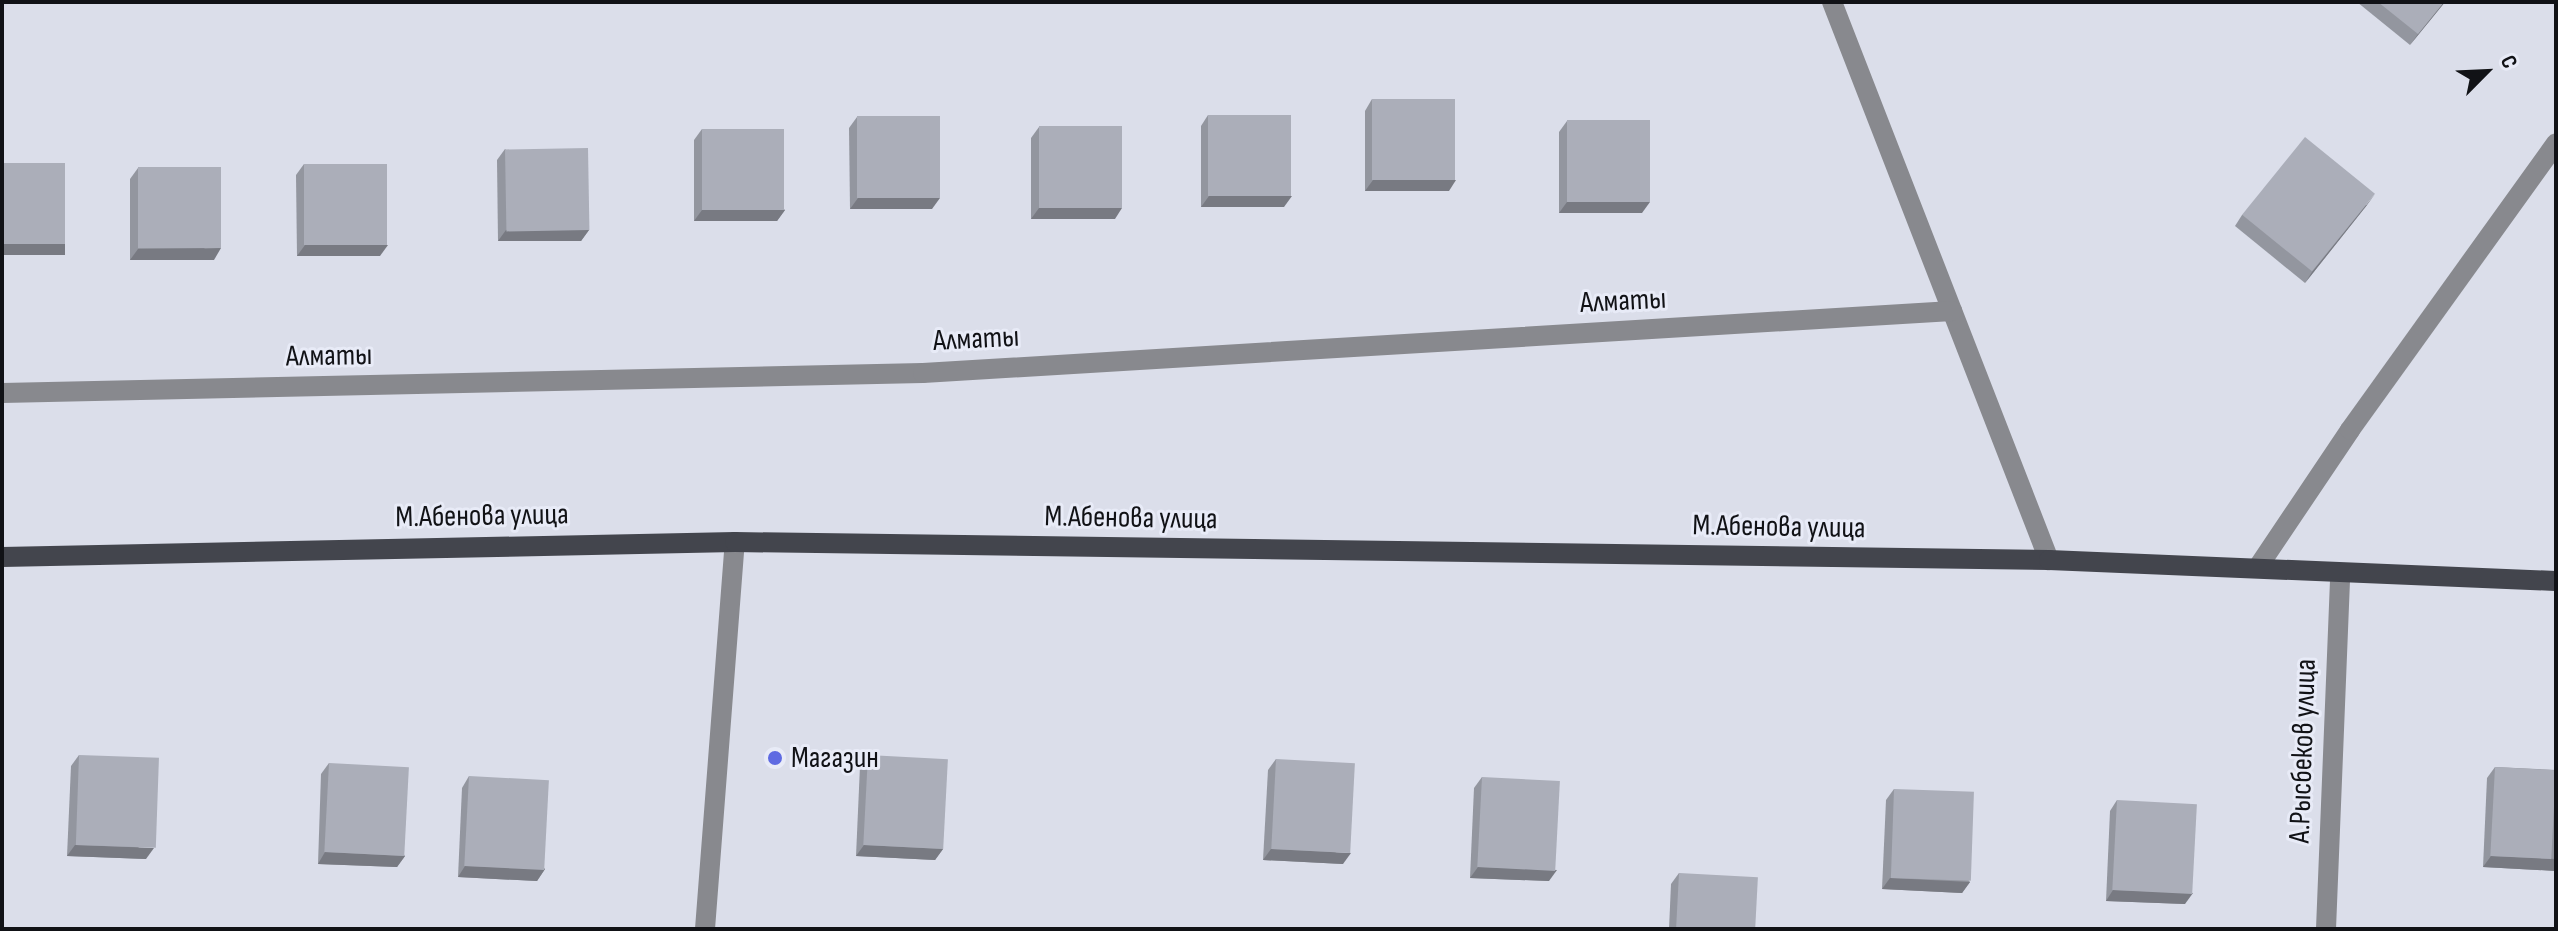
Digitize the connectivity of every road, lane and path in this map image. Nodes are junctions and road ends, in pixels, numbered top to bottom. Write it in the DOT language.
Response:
graph roads {
  1 [pos="1832,2"];
  2 [pos="2556,143"];
  3 [pos="1952,311"];
  4 [pos="2,393"];
  5 [pos="735,542"];
  6 [pos="2,557"];
  7 [pos="2049,560"];
  8 [pos="2258,567"];
  9 [pos="2340,575"];
  10 [pos="2556,581"];
  11 [pos="705,929"];
  12 [pos="2326,929"];
  1 -- 3 [label="street"];
  2 -- 8 [label="street"];
  3 -- 4 [label="street, Алматы"];
  3 -- 7 [label="street"];
  5 -- 6 [label="main road, М.Абенова улица"];
  5 -- 7 [label="main road, М.Абенова улица"];
  5 -- 11 [label="street"];
  7 -- 8 [label="main road, М.Абенова улица"];
  8 -- 9 [label="main road, М.Абенова улица"];
  9 -- 10 [label="main road, М.Абенова улица"];
  9 -- 12 [label="street, А.Рысбеков улица"];
}
